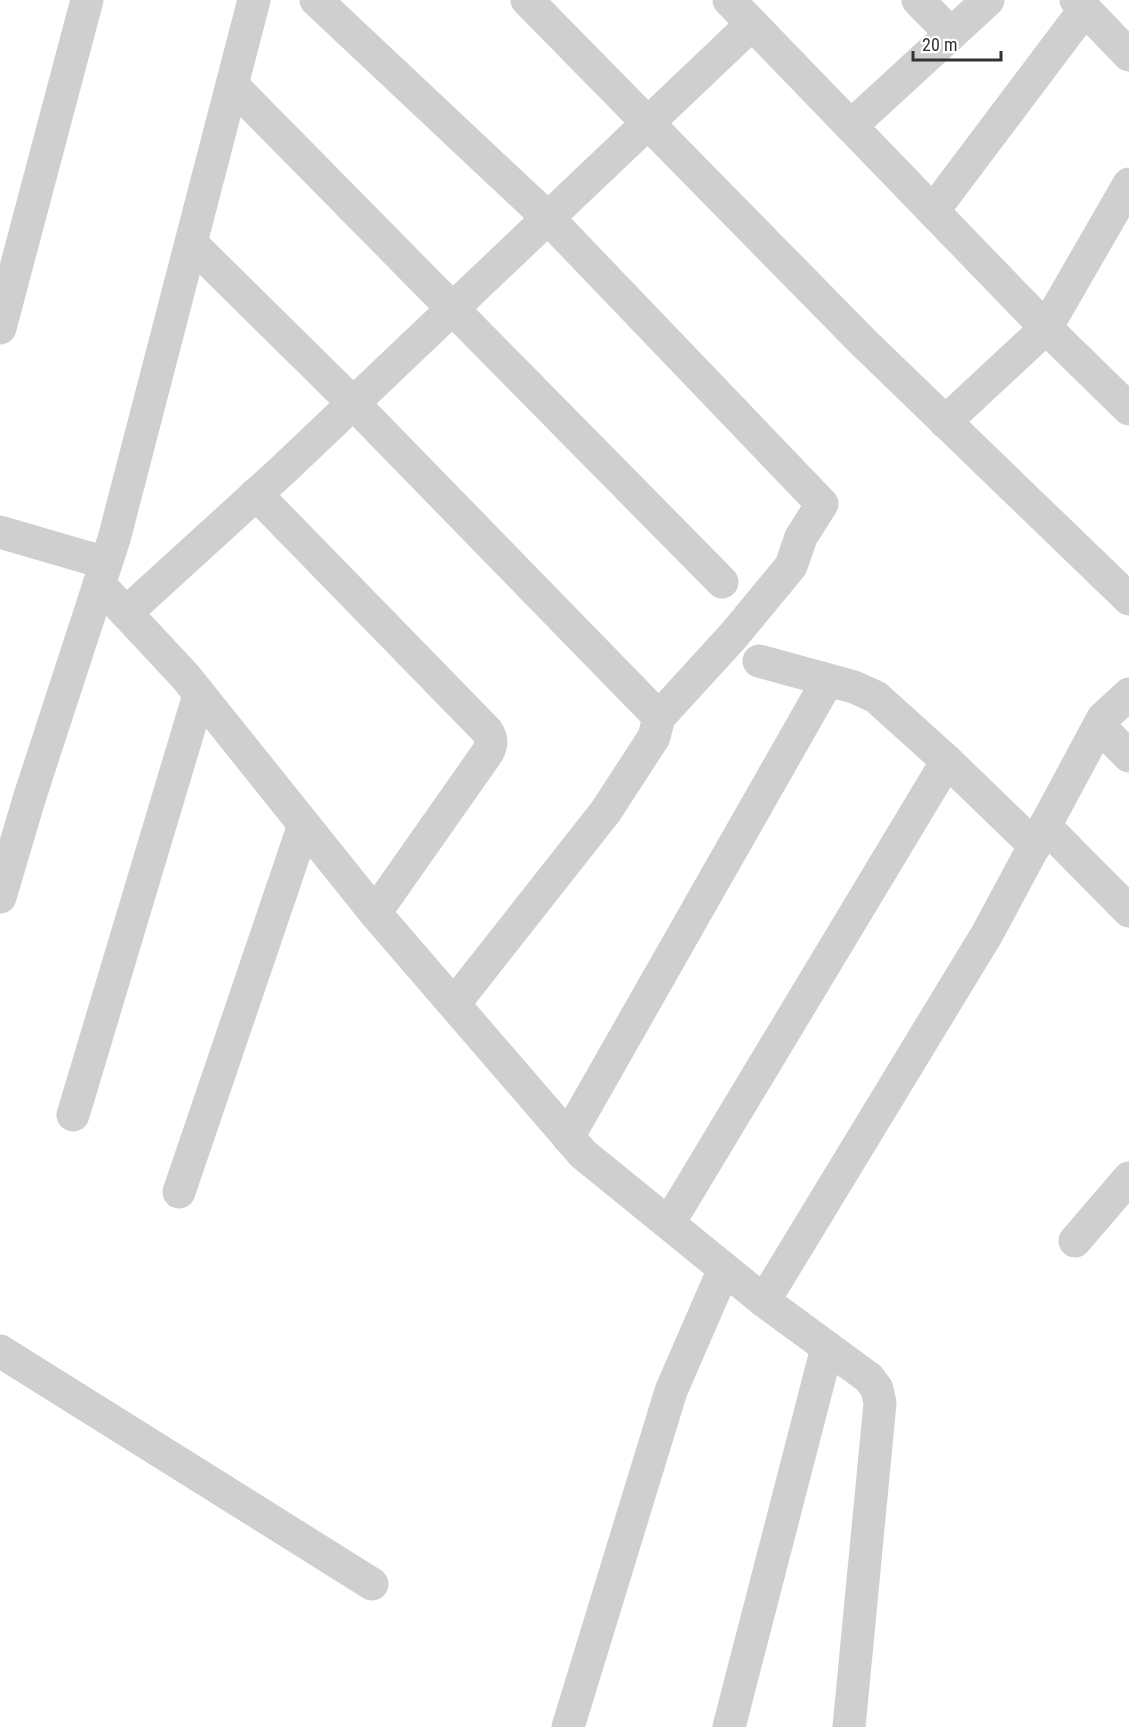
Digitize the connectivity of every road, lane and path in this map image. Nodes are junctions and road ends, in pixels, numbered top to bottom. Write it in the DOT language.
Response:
graph roads {
  1 [pos="87,0"];
  2 [pos="254,0"];
  3 [pos="316,0"];
  4 [pos="527,0"];
  5 [pos="729,0"];
  6 [pos="918,0"];
  7 [pos="988,0"];
  8 [pos="1081,5"];
  9 [pos="752,24"];
  10 [pos="951,34"];
  11 [pos="1129,55"];
  12 [pos="232,85"];
  13 [pos="648,122"];
  14 [pos="851,126"];
  15 [pos="1129,184"];
  16 [pos="933,211"];
  17 [pos="548,218"];
  18 [pos="192,244"];
  19 [pos="454,308"];
  20 [pos="0,328"];
  21 [pos="1046,328"];
  22 [pos="353,403"];
  23 [pos="1128,405"];
  24 [pos="945,422"];
  25 [pos="256,494"];
  26 [pos="0,532"];
  27 [pos="103,574"];
  28 [pos="722,582"];
  29 [pos="1129,599"];
  30 [pos="126,613"];
  31 [pos="759,661"];
  32 [pos="828,680"];
  33 [pos="1129,694"];
  34 [pos="199,695"];
  35 [pos="659,717"];
  36 [pos="1099,726"];
  37 [pos="1129,756"];
  38 [pos="947,760"];
  39 [pos="304,825"];
  40 [pos="1040,836"];
  41 [pos="0,897"];
  42 [pos="1129,911"];
  43 [pos="375,913"];
  44 [pos="454,1004"];
  45 [pos="74,1115"];
  46 [pos="568,1137"];
  47 [pos="1129,1178"];
  48 [pos="179,1192"];
  49 [pos="669,1223"];
  50 [pos="1075,1241"];
  51 [pos="724,1269"];
  52 [pos="764,1301"];
  53 [pos="827,1348"];
  54 [pos="0,1351"];
  55 [pos="372,1584"];
  56 [pos="568,1727"];
  57 [pos="729,1727"];
  58 [pos="849,1727"];
  1 -- 20 [label="street"];
  2 -- 12 [label="street"];
  3 -- 17 [label="street"];
  4 -- 13 [label="street"];
  5 -- 9 [label="street"];
  6 -- 10 [label="street"];
  7 -- 10 [label="street"];
  8 -- 11 [label="street"];
  8 -- 16 [label="street"];
  9 -- 13 [label="street"];
  9 -- 14 [label="street"];
  10 -- 14 [label="street"];
  12 -- 18 [label="street"];
  12 -- 19 [label="street"];
  13 -- 17 [label="street"];
  13 -- 24 [label="street"];
  14 -- 16 [label="street"];
  15 -- 21 [label="street"];
  16 -- 21 [label="street"];
  17 -- 19 [label="street"];
  17 -- 35 [label="street"];
  18 -- 22 [label="street"];
  18 -- 27 [label="street"];
  19 -- 22 [label="street"];
  19 -- 28 [label="street"];
  21 -- 23 [label="street"];
  21 -- 24 [label="street"];
  22 -- 25 [label="street"];
  22 -- 35 [label="street"];
  24 -- 29 [label="street"];
  25 -- 30 [label="street"];
  25 -- 43 [label="street"];
  26 -- 27 [label="street"];
  27 -- 30 [label="street"];
  27 -- 41 [label="street"];
  30 -- 34 [label="street"];
  31 -- 32 [label="street"];
  32 -- 38 [label="street"];
  32 -- 46 [label="street"];
  33 -- 36 [label="street"];
  34 -- 39 [label="street"];
  34 -- 45 [label="street"];
  35 -- 44 [label="street"];
  36 -- 37 [label="street"];
  36 -- 40 [label="street"];
  38 -- 40 [label="street"];
  38 -- 49 [label="street"];
  39 -- 43 [label="street"];
  39 -- 48 [label="street"];
  40 -- 42 [label="street"];
  40 -- 52 [label="street"];
  43 -- 44 [label="street"];
  44 -- 46 [label="street"];
  46 -- 49 [label="street"];
  47 -- 50 [label="street"];
  49 -- 51 [label="street"];
  51 -- 52 [label="street"];
  51 -- 56 [label="street"];
  52 -- 53 [label="street"];
  53 -- 57 [label="street"];
  53 -- 58 [label="street"];
  54 -- 55 [label="street"];
}
